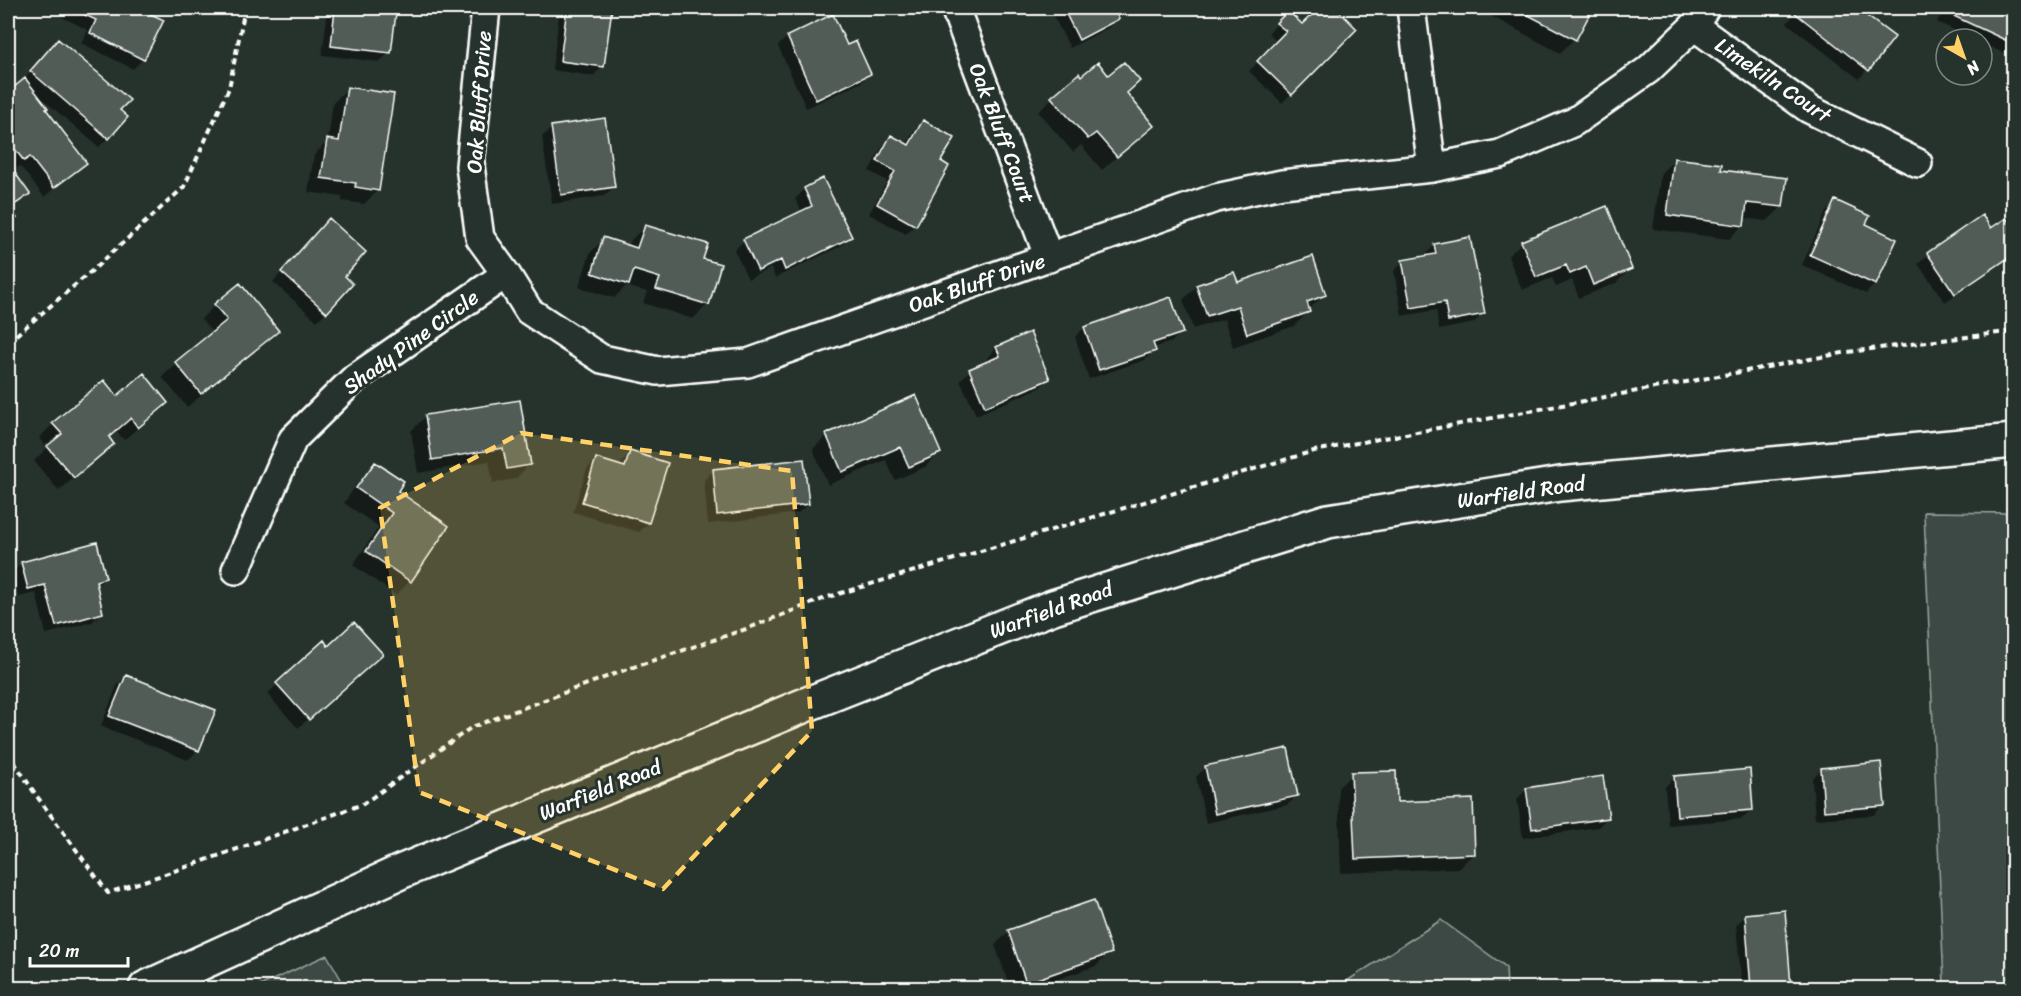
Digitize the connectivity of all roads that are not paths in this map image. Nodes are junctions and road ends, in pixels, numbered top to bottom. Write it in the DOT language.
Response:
graph roads {
  1 [pos="486,8"];
  2 [pos="955,8"];
  3 [pos="1411,8"];
  4 [pos="1699,17"];
  5 [pos="1918,163"];
  6 [pos="1432,168"];
  7 [pos="1049,258"];
  8 [pos="506,274"];
  9 [pos="2013,441"];
  10 [pos="236,570"];
  11 [pos="146,988"];
  1 -- 8 [label="street, Oak Bluff Drive"];
  2 -- 7 [label="street, Oak Bluff Court"];
  3 -- 6 [label="street"];
  4 -- 5 [label="street, Limekiln Court"];
  4 -- 6 [label="street, Oak Bluff Drive"];
  6 -- 7 [label="street, Oak Bluff Drive"];
  7 -- 8 [label="street, Oak Bluff Drive"];
  8 -- 10 [label="street, Shady Pine Circle"];
  9 -- 11 [label="street, Warfield Road"];
}
